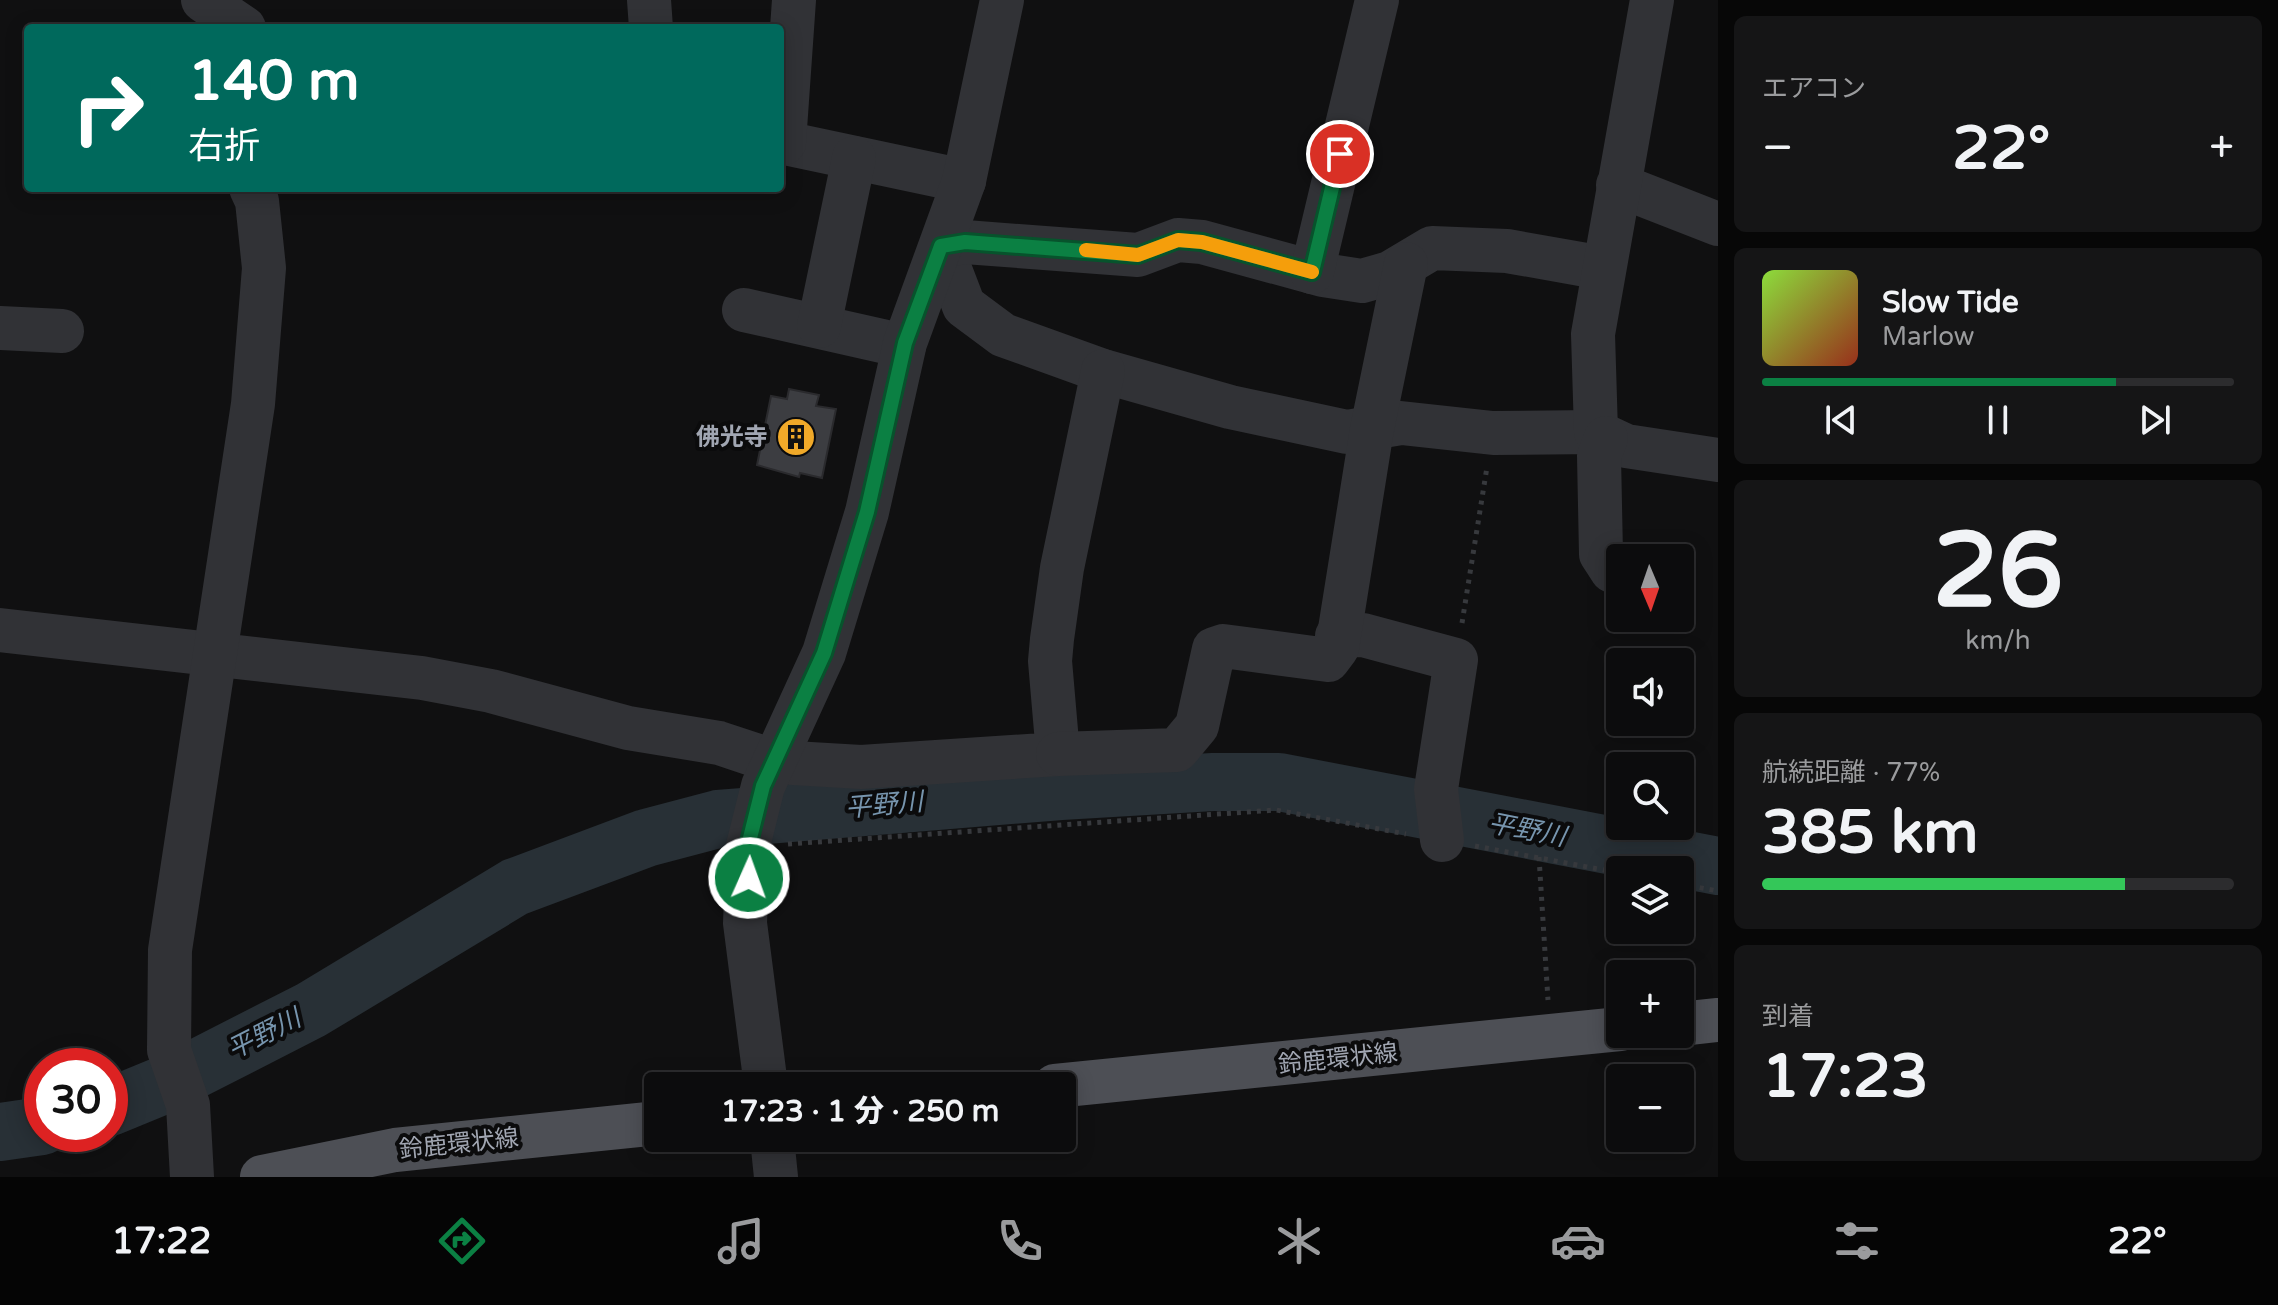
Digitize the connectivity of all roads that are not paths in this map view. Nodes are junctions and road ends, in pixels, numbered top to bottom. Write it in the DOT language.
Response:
graph roads {
  1 [pos="649,0"];
  2 [pos="794,0"];
  3 [pos="1002,0"];
  4 [pos="1377,0"];
  5 [pos="1652,0"];
  6 [pos="651,24"];
  7 [pos="784,118"];
  8 [pos="784,142"];
  9 [pos="854,158"];
  10 [pos="964,181"];
  11 [pos="1618,185"];
  12 [pos="253,192"];
  13 [pos="1718,224"];
  14 [pos="941,246"];
  15 [pos="1406,264"];
  16 [pos="1603,268"];
  17 [pos="1312,272"];
  18 [pos="744,310"];
  19 [pos="819,326"];
  20 [pos="0,328"];
  21 [pos="62,331"];
  22 [pos="904,346"];
  23 [pos="1103,371"];
  24 [pos="1372,429"];
  25 [pos="1601,435"];
  26 [pos="1718,460"];
  27 [pos="1606,562"];
  28 [pos="0,630"];
  29 [pos="1337,636"];
  30 [pos="216,655"];
  31 [pos="1058,754"];
  32 [pos="770,774"];
  33 [pos="1442,839"];
  34 [pos="1718,1020"];
  35 [pos="1694,1023"];
  36 [pos="1606,1030"];
  37 [pos="764,1072"];
  38 [pos="1076,1084"];
  39 [pos="644,1124"];
  40 [pos="773,1152"];
  41 [pos="192,1177"];
  42 [pos="262,1177"];
  43 [pos="776,1177"];
  1 -- 6 [label="street"];
  2 -- 7 [label="street"];
  3 -- 10 [label="street"];
  4 -- 17 [label="street"];
  5 -- 11 [label="street"];
  8 -- 9 [label="street"];
  9 -- 10 [label="street"];
  9 -- 19 [label="street"];
  10 -- 14 [label="street"];
  11 -- 13 [label="street"];
  11 -- 16 [label="street"];
  12 -- 30 [label="street"];
  14 -- 17 [label="street"];
  14 -- 22 [label="street"];
  14 -- 23 [label="street"];
  15 -- 16 [label="street"];
  15 -- 17 [label="street"];
  15 -- 24 [label="street"];
  16 -- 25 [label="street"];
  18 -- 19 [label="street"];
  19 -- 22 [label="street"];
  20 -- 21 [label="street"];
  22 -- 32 [label="street"];
  23 -- 24 [label="street"];
  23 -- 31 [label="street"];
  24 -- 25 [label="street"];
  24 -- 29 [label="street"];
  25 -- 26 [label="street"];
  25 -- 27 [label="street"];
  28 -- 30 [label="street"];
  29 -- 31 [label="street"];
  29 -- 33 [label="street"];
  30 -- 32 [label="street"];
  30 -- 41 [label="street"];
  31 -- 32 [label="street"];
  32 -- 37 [label="street"];
  34 -- 35 [label="main road"];
  36 -- 38 [label="main road, 鈴鹿環状線"];
  39 -- 42 [label="main road, 鈴鹿環状線"];
  40 -- 43 [label="street"];
}
